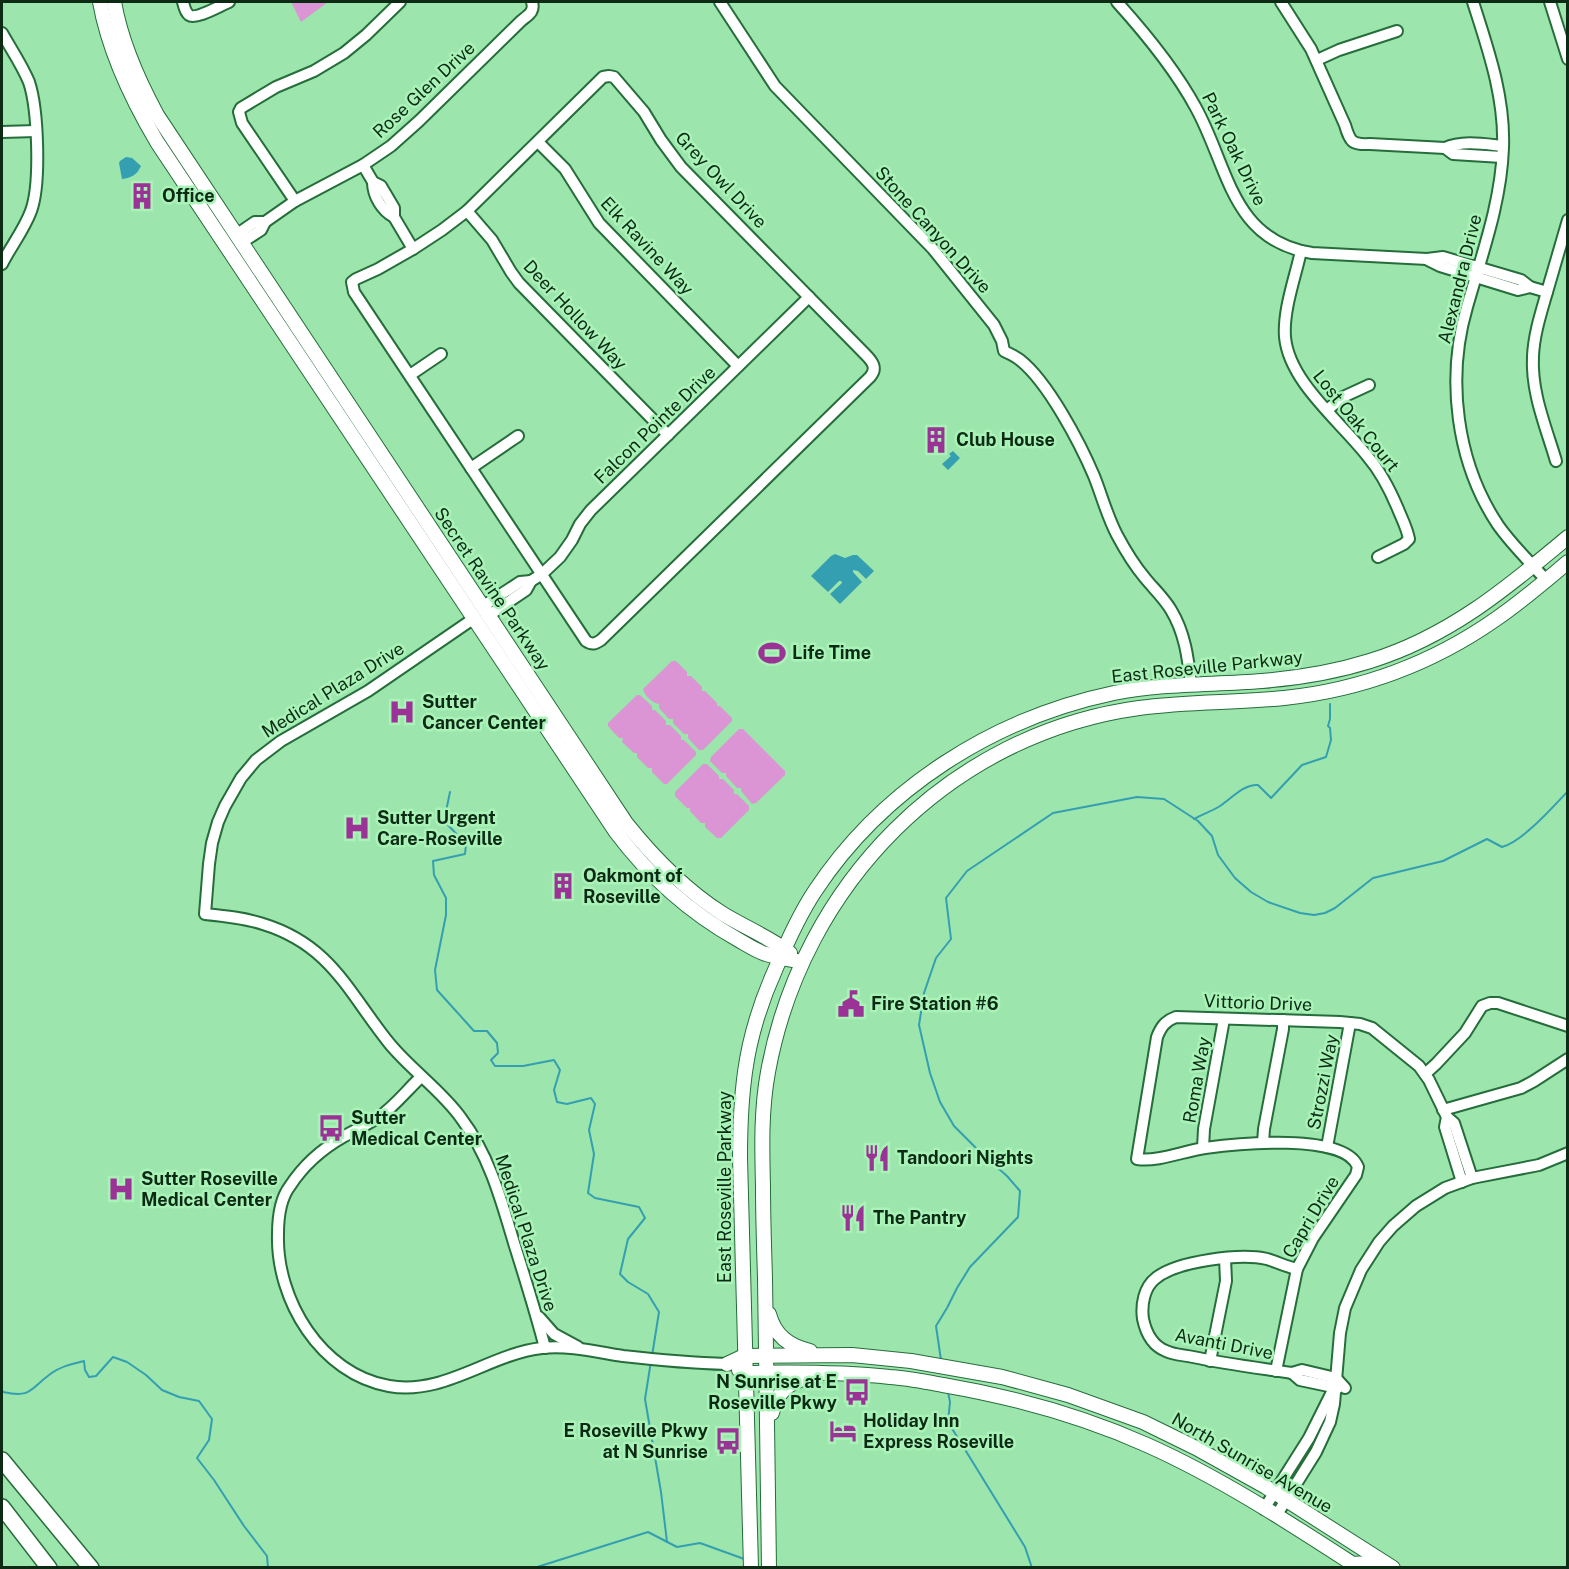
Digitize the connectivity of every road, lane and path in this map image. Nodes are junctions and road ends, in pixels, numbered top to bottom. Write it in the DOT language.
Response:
graph roads {
  1 [pos="100,2"];
  2 [pos="114,2"];
  3 [pos="183,2"];
  4 [pos="229,2"];
  5 [pos="400,2"];
  6 [pos="720,2"];
  7 [pos="1117,2"];
  8 [pos="1281,2"];
  9 [pos="1473,2"];
  10 [pos="1550,2"];
  11 [pos="533,4"];
  12 [pos="1397,31"];
  13 [pos="2,33"];
  14 [pos="1568,59"];
  15 [pos="1317,60"];
  16 [pos="36,131"];
  17 [pos="2,132"];
  18 [pos="538,142"];
  19 [pos="1474,144"];
  20 [pos="1445,148"];
  21 [pos="1503,151"];
  22 [pos="1473,156"];
  23 [pos="363,165"];
  24 [pos="295,201"];
  25 [pos="467,211"];
  26 [pos="1568,220"];
  27 [pos="233,243"];
  28 [pos="413,249"];
  29 [pos="1300,251"];
  30 [pos="2,259"];
  31 [pos="1477,272"];
  32 [pos="1547,292"];
  33 [pos="809,297"];
  34 [pos="441,354"];
  35 [pos="738,366"];
  36 [pos="410,375"];
  37 [pos="1369,385"];
  38 [pos="1327,410"];
  39 [pos="668,435"];
  40 [pos="518,436"];
  41 [pos="1557,462"];
  42 [pos="471,468"];
  43 [pos="1568,537"];
  44 [pos="1378,556"];
  45 [pos="1568,562"];
  46 [pos="1533,566"];
  47 [pos="542,574"];
  48 [pos="1546,580"];
  49 [pos="485,611"];
  50 [pos="473,619"];
  51 [pos="1191,684"];
  52 [pos="1157,706"];
  53 [pos="782,953"];
  54 [pos="802,962"];
  55 [pos="1224,1019"];
  56 [pos="1283,1020"];
  57 [pos="1350,1023"];
  58 [pos="1568,1026"];
  59 [pos="1568,1059"];
  60 [pos="1425,1074"];
  61 [pos="421,1077"];
  62 [pos="742,1093"];
  63 [pos="1445,1113"];
  64 [pos="1263,1143"];
  65 [pos="1327,1147"];
  66 [pos="1203,1148"];
  67 [pos="1568,1153"];
  68 [pos="1137,1159"];
  69 [pos="1467,1180"];
  70 [pos="763,1193"];
  71 [pos="1225,1258"];
  72 [pos="1297,1269"];
  73 [pos="765,1295"];
  74 [pos="534,1309"];
  75 [pos="545,1348"];
  76 [pos="584,1350"];
  77 [pos="836,1355"];
  78 [pos="744,1356"];
  79 [pos="766,1356"];
  80 [pos="1210,1361"];
  81 [pos="727,1364"];
  82 [pos="1276,1371"];
  83 [pos="745,1373"];
  84 [pos="767,1373"];
  85 [pos="831,1374"];
  86 [pos="1335,1383"];
  87 [pos="768,1436"];
  88 [pos="2,1460"];
  89 [pos="1280,1497"];
  90 [pos="2,1508"];
  91 [pos="1270,1513"];
  92 [pos="6,1518"];
  93 [pos="1356,1566"];
  94 [pos="49,1568"];
  95 [pos="91,1568"];
  96 [pos="751,1568"];
  97 [pos="769,1568"];
  98 [pos="1375,1568"];
  99 [pos="1393,1568"];
  1 -- 27 [label="main road, Secret Ravine Parkway"];
  2 -- 27 [label="main road, Secret Ravine Parkway"];
  3 -- 4 [label="street"];
  5 -- 24 [label="street"];
  6 -- 51 [label="street, Stone Canyon Drive"];
  7 -- 29 [label="street, Park Oak Drive"];
  8 -- 15 [label="street"];
  9 -- 21 [label="street, Alexandra Drive"];
  10 -- 14 [label="street"];
  11 -- 23 [label="street, Rose Glen Drive"];
  12 -- 15 [label="street"];
  13 -- 16 [label="street"];
  15 -- 20 [label="street"];
  16 -- 17 [label="street"];
  16 -- 30 [label="street"];
  18 -- 25 [label="street, Grey Owl Drive"];
  18 -- 33 [label="street, Grey Owl Drive"];
  18 -- 35 [label="street, Elk Ravine Way"];
  19 -- 20 [label="street"];
  19 -- 21 [label="street"];
  19 -- 22 [label="street"];
  20 -- 22 [label="street"];
  21 -- 22 [label="street"];
  21 -- 31 [label="street, Alexandra Drive"];
  23 -- 24 [label="street, Rose Glen Drive"];
  23 -- 28 [label="street"];
  24 -- 27 [label="street, Rose Glen Drive"];
  25 -- 28 [label="street, Grey Owl Drive"];
  25 -- 39 [label="street, Deer Hollow Way"];
  26 -- 32 [label="street"];
  27 -- 49 [label="main road, Secret Ravine Parkway"];
  27 -- 50 [label="main road, Secret Ravine Parkway"];
  28 -- 36 [label="street, Grey Owl Drive"];
  29 -- 31 [label="street, Park Oak Drive"];
  29 -- 38 [label="street, Lost Oak Court"];
  31 -- 32 [label="street, Park Oak Drive"];
  31 -- 46 [label="street, Alexandra Drive"];
  32 -- 41 [label="street"];
  33 -- 35 [label="street, Falcon Pointe Drive"];
  33 -- 47 [label="street, Grey Owl Drive"];
  34 -- 36 [label="street"];
  35 -- 39 [label="street, Falcon Pointe Drive"];
  36 -- 42 [label="street, Grey Owl Drive"];
  37 -- 38 [label="street"];
  38 -- 44 [label="street, Lost Oak Court"];
  39 -- 47 [label="street, Falcon Pointe Drive"];
  40 -- 42 [label="street"];
  42 -- 47 [label="street, Grey Owl Drive"];
  43 -- 46 [label="main road, East Roseville Parkway"];
  45 -- 48 [label="main road, East Roseville Parkway"];
  46 -- 48 [label="street, Alexandra Drive"];
  46 -- 51 [label="main road, East Roseville Parkway"];
  47 -- 49 [label="street, Falcon Pointe Drive"];
  48 -- 52 [label="main road, East Roseville Parkway"];
  49 -- 50 [label="main road"];
  49 -- 53 [label="main road, Secret Ravine Parkway"];
  50 -- 53 [label="main road, Secret Ravine Parkway"];
  50 -- 61 [label="street, Medical Plaza Drive"];
  51 -- 52 [label="main road"];
  51 -- 53 [label="main road, East Roseville Parkway"];
  52 -- 54 [label="main road, East Roseville Parkway"];
  53 -- 54 [label="main road, Secret Ravine Parkway"];
  53 -- 62 [label="main road, East Roseville Parkway"];
  54 -- 70 [label="main road, East Roseville Parkway"];
  55 -- 56 [label="street, Vittorio Drive"];
  55 -- 66 [label="street, Roma Way"];
  55 -- 68 [label="street, Vittorio Drive"];
  56 -- 57 [label="street, Vittorio Drive"];
  56 -- 64 [label="street"];
  57 -- 60 [label="street, Vittorio Drive"];
  57 -- 65 [label="street, Strozzi Way"];
  58 -- 60 [label="street"];
  59 -- 63 [label="street"];
  60 -- 63 [label="street, Vittorio Drive"];
  61 -- 74 [label="street, Medical Plaza Drive"];
  61 -- 75 [label="street"];
  62 -- 70 [label="main road"];
  62 -- 78 [label="main road, East Roseville Parkway"];
  63 -- 69 [label="street, Vittorio Drive"];
  64 -- 65 [label="street, Capri Drive"];
  64 -- 66 [label="street, Capri Drive"];
  65 -- 72 [label="street, Capri Drive"];
  66 -- 68 [label="street, Capri Drive"];
  67 -- 69 [label="street"];
  69 -- 86 [label="street"];
  70 -- 73 [label="main road, East Roseville Parkway"];
  71 -- 72 [label="street, Avanti Drive"];
  71 -- 80 [label="street"];
  71 -- 80 [label="street, Avanti Drive"];
  72 -- 82 [label="street, Capri Drive"];
  73 -- 77 [label="main road"];
  73 -- 79 [label="main road, East Roseville Parkway"];
  74 -- 75 [label="street, Medical Plaza Drive"];
  74 -- 76 [label="street"];
  75 -- 76 [label="street"];
  76 -- 81 [label="street"];
  77 -- 79 [label="main road, North Sunrise Avenue"];
  77 -- 89 [label="main road, North Sunrise Avenue"];
  78 -- 79 [label="main road, North Sunrise Avenue"];
  78 -- 81 [label="main road, North Sunrise Avenue"];
  78 -- 83 [label="main road, East Roseville Parkway"];
  79 -- 84 [label="main road, East Roseville Parkway"];
  80 -- 82 [label="street, Avanti Drive"];
  81 -- 83 [label="main road, North Sunrise Avenue"];
  82 -- 86 [label="street, Avanti Drive"];
  83 -- 84 [label="main road, North Sunrise Avenue"];
  83 -- 96 [label="main road, East Roseville Parkway"];
  84 -- 85 [label="main road, North Sunrise Avenue"];
  84 -- 87 [label="main road, East Roseville Parkway"];
  85 -- 87 [label="main road"];
  85 -- 91 [label="main road, North Sunrise Avenue"];
  86 -- 89 [label="street"];
  87 -- 97 [label="main road, East Roseville Parkway"];
  88 -- 95 [label="highway"];
  89 -- 91 [label="street"];
  89 -- 99 [label="main road, North Sunrise Avenue"];
  90 -- 92 [label="highway"];
  91 -- 93 [label="main road, North Sunrise Avenue"];
  92 -- 94 [label="highway"];
  93 -- 98 [label="main road"];
}
